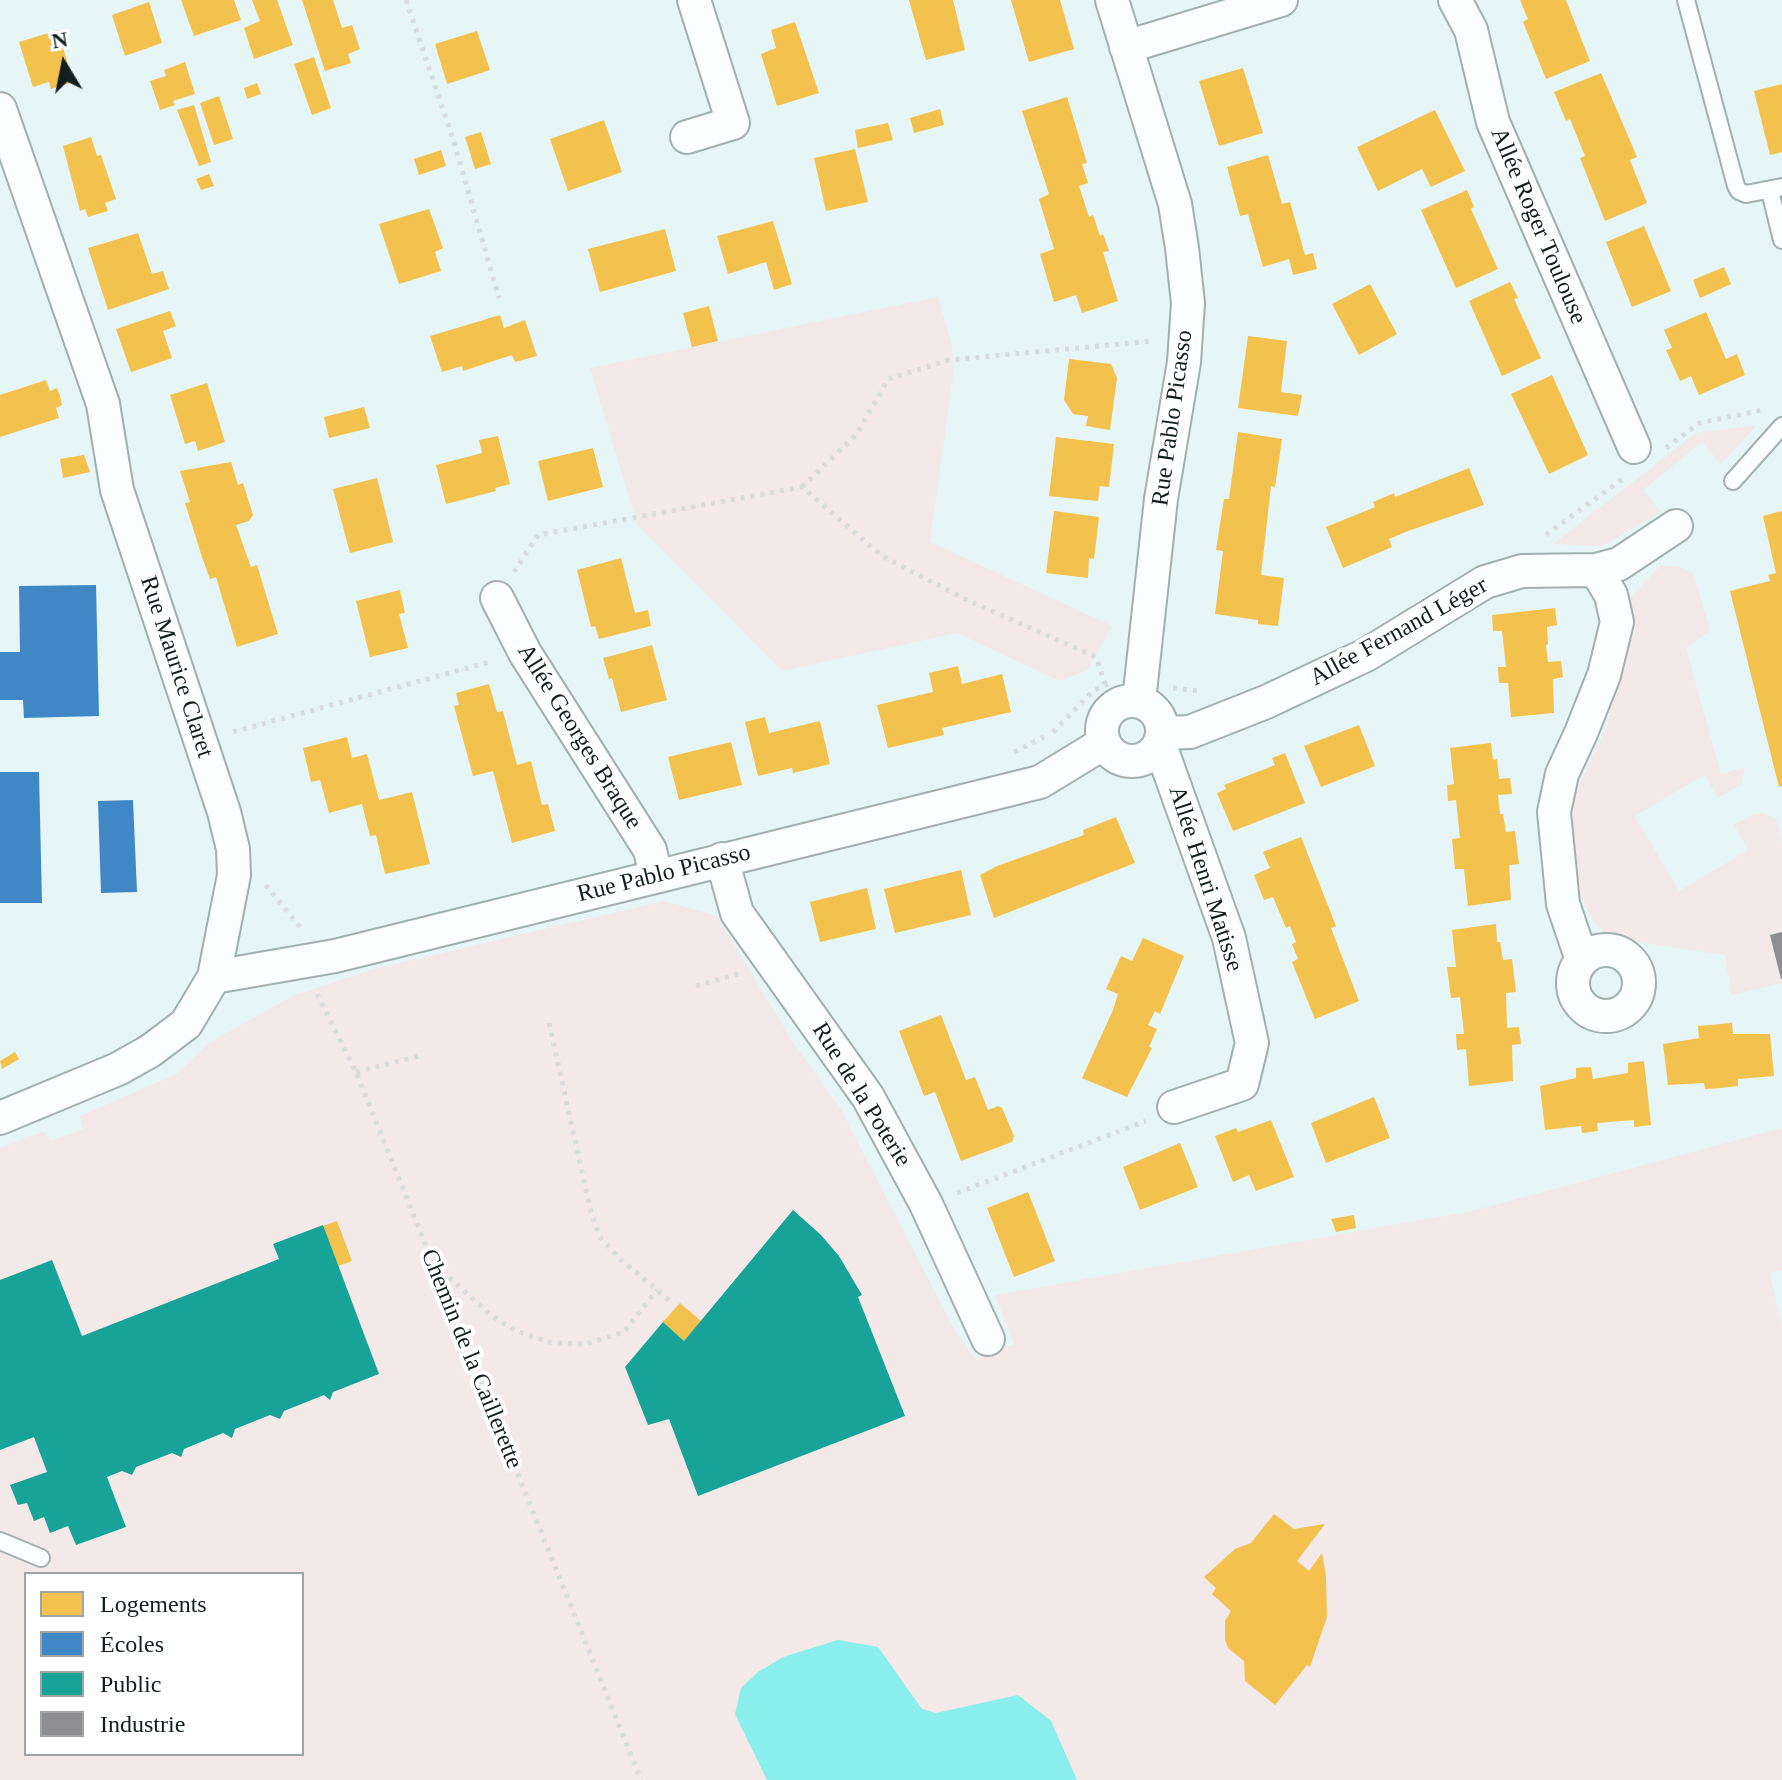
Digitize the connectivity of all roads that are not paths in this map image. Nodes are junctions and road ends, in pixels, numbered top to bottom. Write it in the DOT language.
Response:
graph roads {
  1 [pos="694,0"];
  2 [pos="1112,0"];
  3 [pos="1281,0"];
  4 [pos="1455,0"];
  5 [pos="1686,0"];
  6 [pos="1126,47"];
  7 [pos="0,109"];
  8 [pos="687,137"];
  9 [pos="1776,189"];
  10 [pos="1782,240"];
  11 [pos="1782,426"];
  12 [pos="1641,458"];
  13 [pos="1733,481"];
  14 [pos="1676,526"];
  15 [pos="1596,570"];
  16 [pos="497,598"];
  17 [pos="1140,692"];
  18 [pos="1162,739"];
  19 [pos="1104,743"];
  20 [pos="722,859"];
  21 [pos="656,876"];
  22 [pos="1582,960"];
  23 [pos="214,977"];
  24 [pos="1174,1107"];
  25 [pos="0,1118"];
  26 [pos="988,1339"];
  27 [pos="0,1541"];
  28 [pos="41,1558"];
  1 -- 8 [label="street"];
  2 -- 6 [label="street, Rue Pablo Picasso"];
  3 -- 6 [label="street"];
  4 -- 12 [label="street, Allée Roger Toulouse"];
  5 -- 9 [label="lane"];
  6 -- 17 [label="street, Rue Pablo Picasso"];
  7 -- 23 [label="street, Rue Maurice Claret"];
  9 -- 10 [label="lane"];
  11 -- 13 [label="lane"];
  14 -- 15 [label="street, Allée Fernand Léger"];
  15 -- 18 [label="street, Allée Fernand Léger"];
  15 -- 22 [label="street"];
  16 -- 21 [label="street, Allée Georges Braque"];
  17 -- 18 [label="street"];
  17 -- 19 [label="street"];
  18 -- 19 [label="street"];
  18 -- 24 [label="street, Allée Henri Matisse"];
  19 -- 20 [label="street, Rue Pablo Picasso"];
  20 -- 21 [label="street, Rue Pablo Picasso"];
  20 -- 26 [label="street, Rue de la Poterie"];
  21 -- 23 [label="street, Rue Pablo Picasso"];
  23 -- 25 [label="street, Rue Maurice Claret"];
  27 -- 28 [label="lane"];
}
